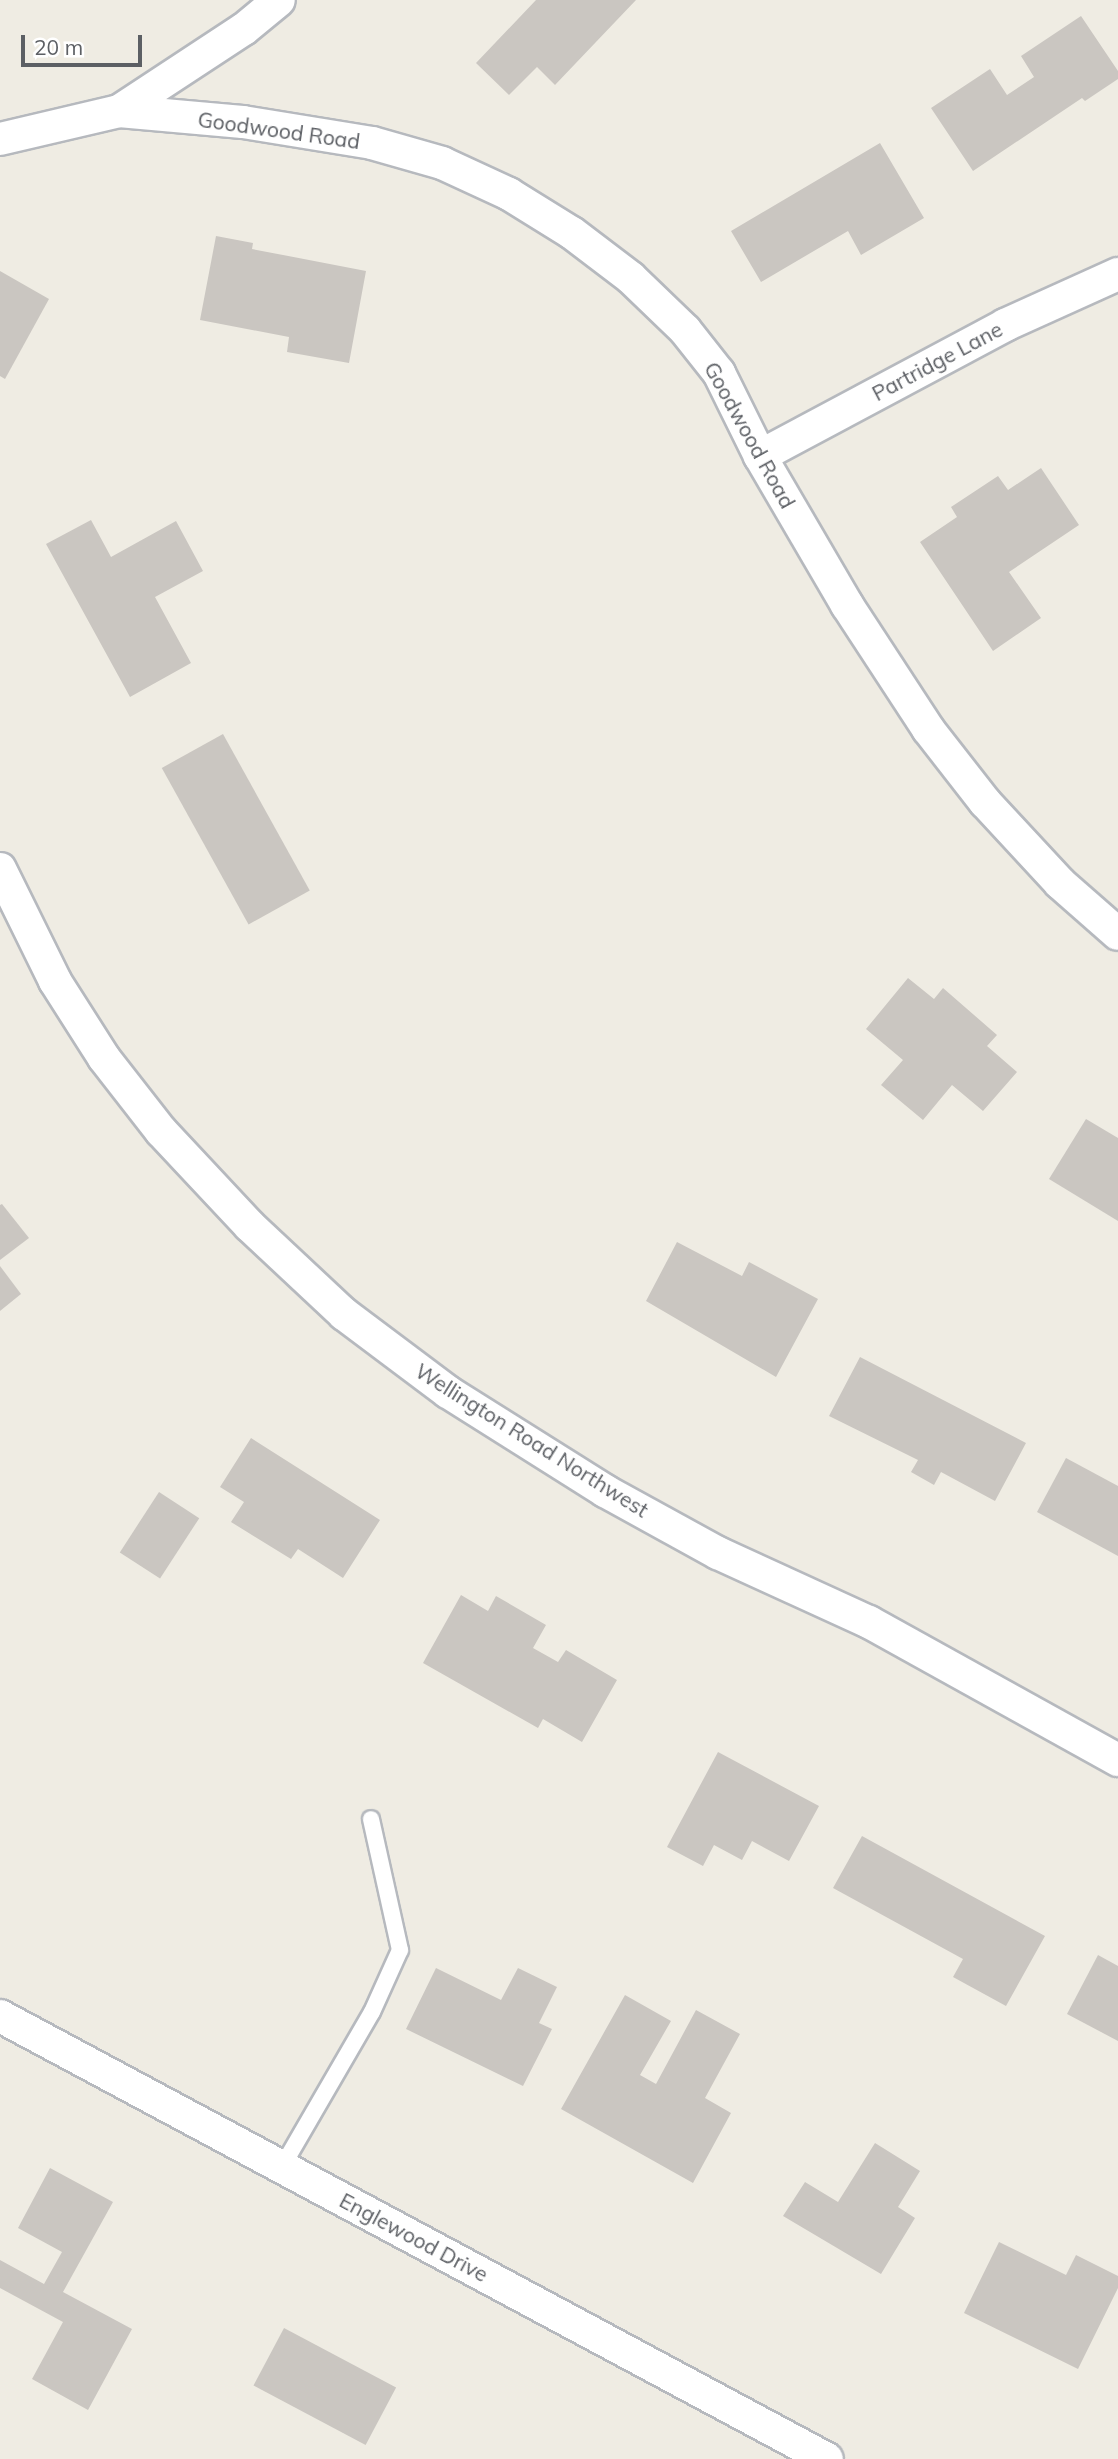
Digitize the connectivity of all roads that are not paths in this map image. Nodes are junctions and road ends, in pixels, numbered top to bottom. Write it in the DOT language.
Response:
graph roads {
  1 [pos="279,0"];
  2 [pos="119,111"];
  3 [pos="0,139"];
  4 [pos="1118,274"];
  5 [pos="760,456"];
  6 [pos="0,869"];
  7 [pos="1118,934"];
  8 [pos="1118,1760"];
  9 [pos="371,1819"];
  10 [pos="0,2016"];
  11 [pos="282,2167"];
  12 [pos="827,2459"];
  1 -- 2 [label="street"];
  2 -- 3 [label="street"];
  2 -- 5 [label="street, Goodwood Road"];
  4 -- 5 [label="street, Partridge Lane"];
  5 -- 7 [label="street, Goodwood Road"];
  6 -- 8 [label="street, Wellington Road Northwest"];
  9 -- 11 [label="lane"];
  10 -- 11 [label="street, Englewood Drive"];
  11 -- 12 [label="street, Englewood Drive"];
}
